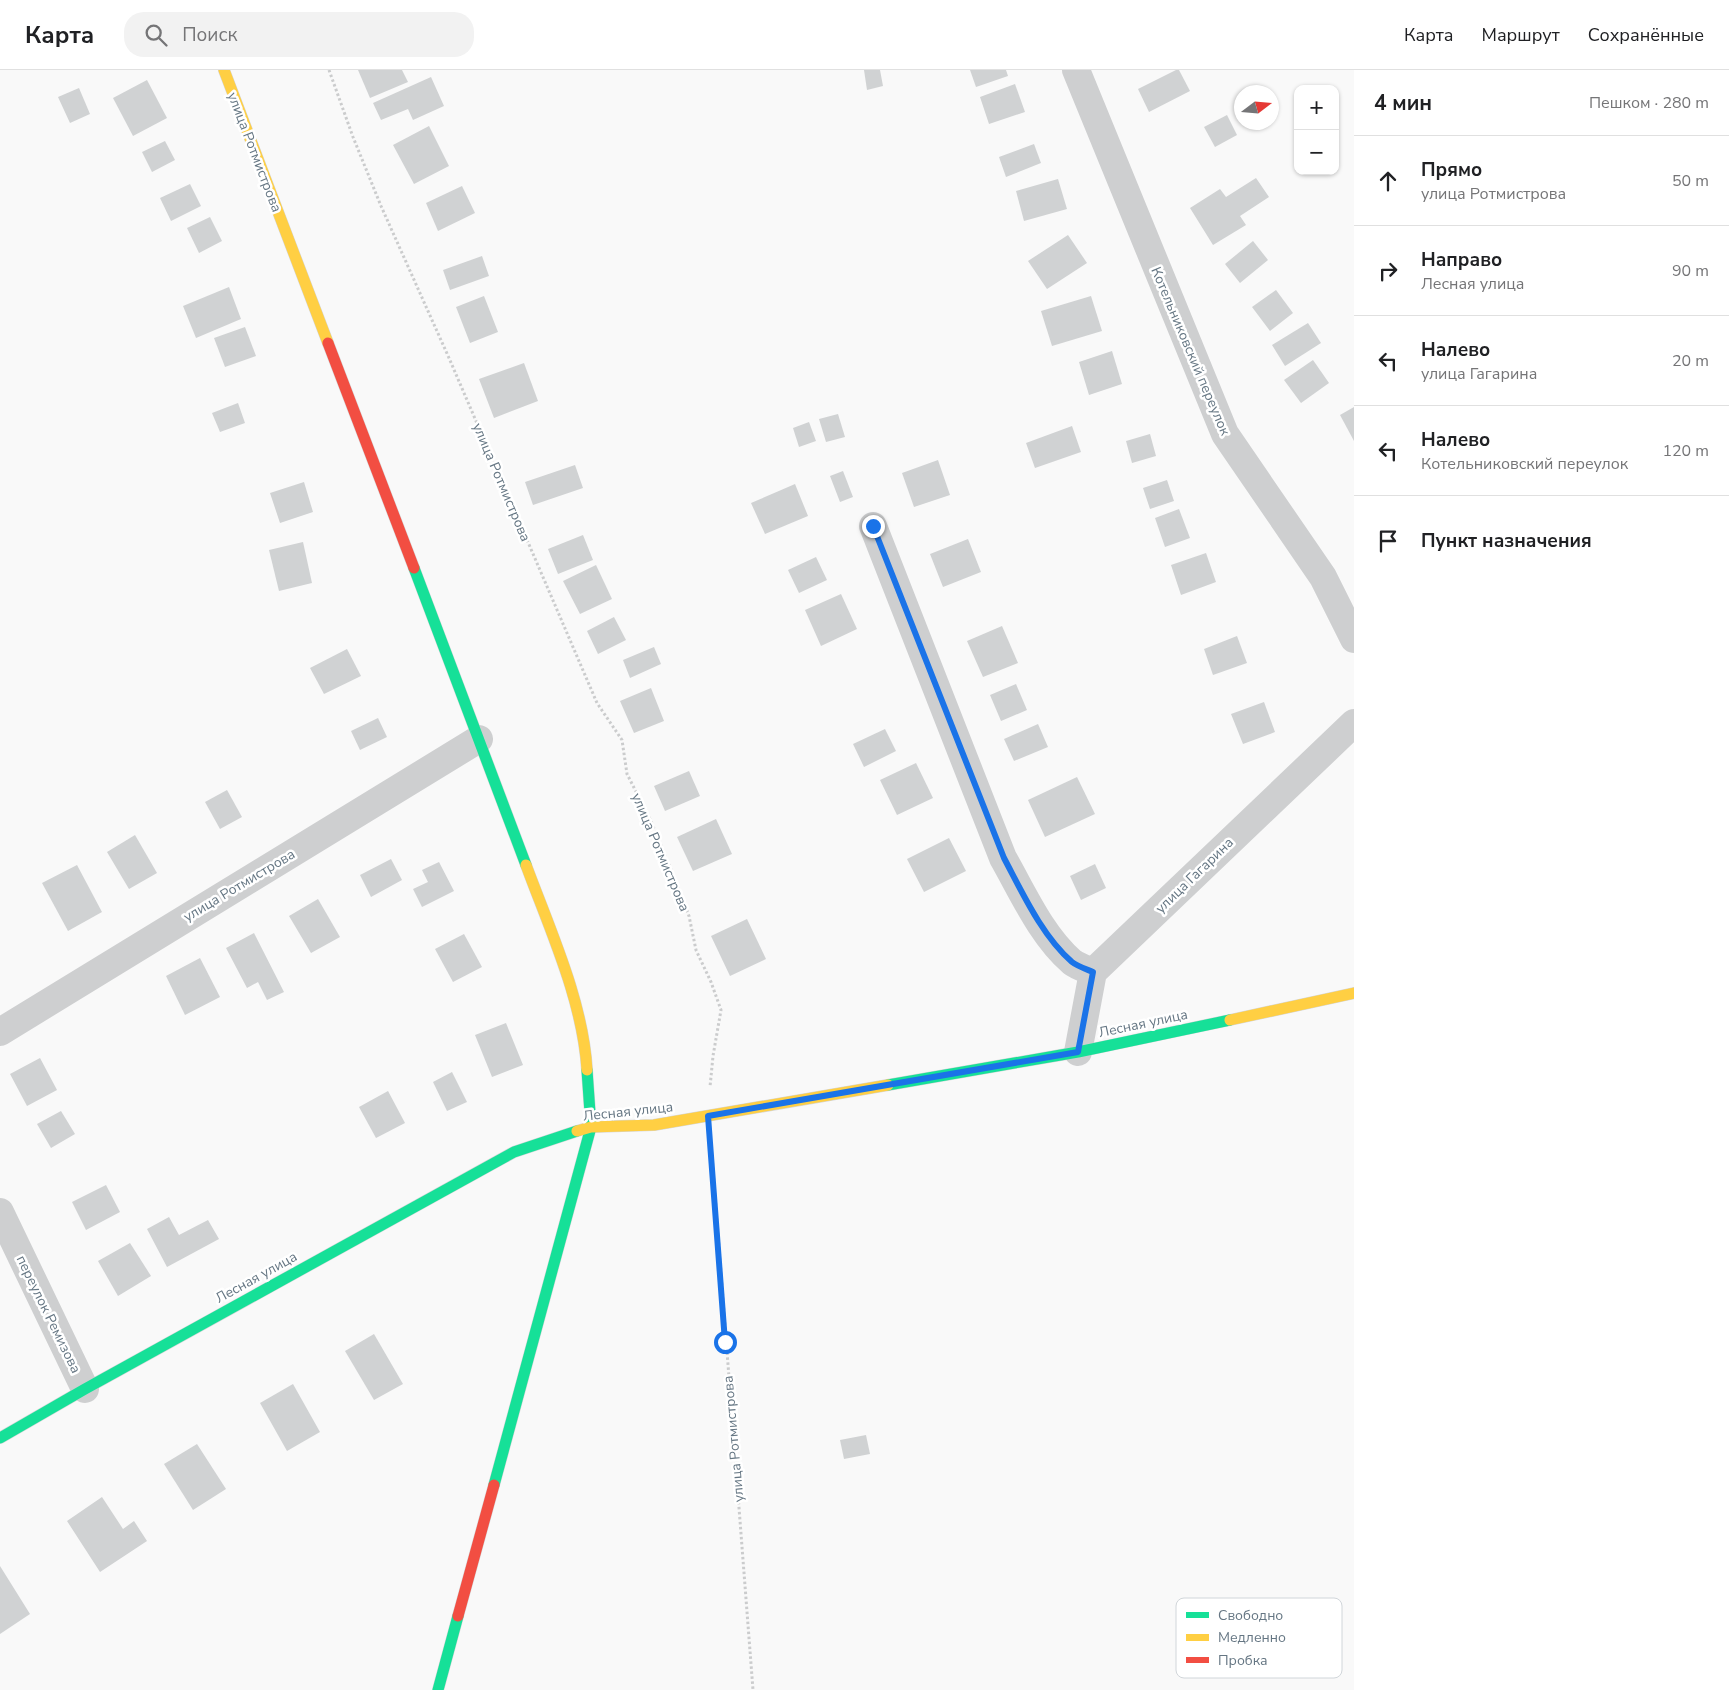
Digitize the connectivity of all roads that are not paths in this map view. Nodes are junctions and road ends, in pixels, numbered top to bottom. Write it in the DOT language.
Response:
graph roads {
  1 [pos="224,70"];
  2 [pos="1076,70"];
  3 [pos="873,526"];
  4 [pos="1354,639"];
  5 [pos="1354,723"];
  6 [pos="479,739"];
  7 [pos="1093,972"];
  8 [pos="1354,993"];
  9 [pos="0,1032"];
  10 [pos="1078,1052"];
  11 [pos="591,1127"];
  12 [pos="0,1212"];
  13 [pos="85,1389"];
  14 [pos="0,1438"];
  15 [pos="438,1690"];
  1 -- 6 [label="street, улица Ротмистрова"];
  2 -- 4 [label="street, Котельниковский переулок"];
  3 -- 7 [label="street"];
  5 -- 7 [label="street, улица Гагарина"];
  6 -- 9 [label="street, улица Ротмистрова"];
  6 -- 11 [label="street, улица Ротмистрова"];
  7 -- 10 [label="street"];
  8 -- 10 [label="street, Лесная улица"];
  10 -- 11 [label="street, Лесная улица"];
  11 -- 13 [label="street, Лесная улица"];
  11 -- 15 [label="street, улица Ротмистрова"];
  12 -- 13 [label="street, переулок Ремизова"];
  13 -- 14 [label="street, Лесная улица"];
}
